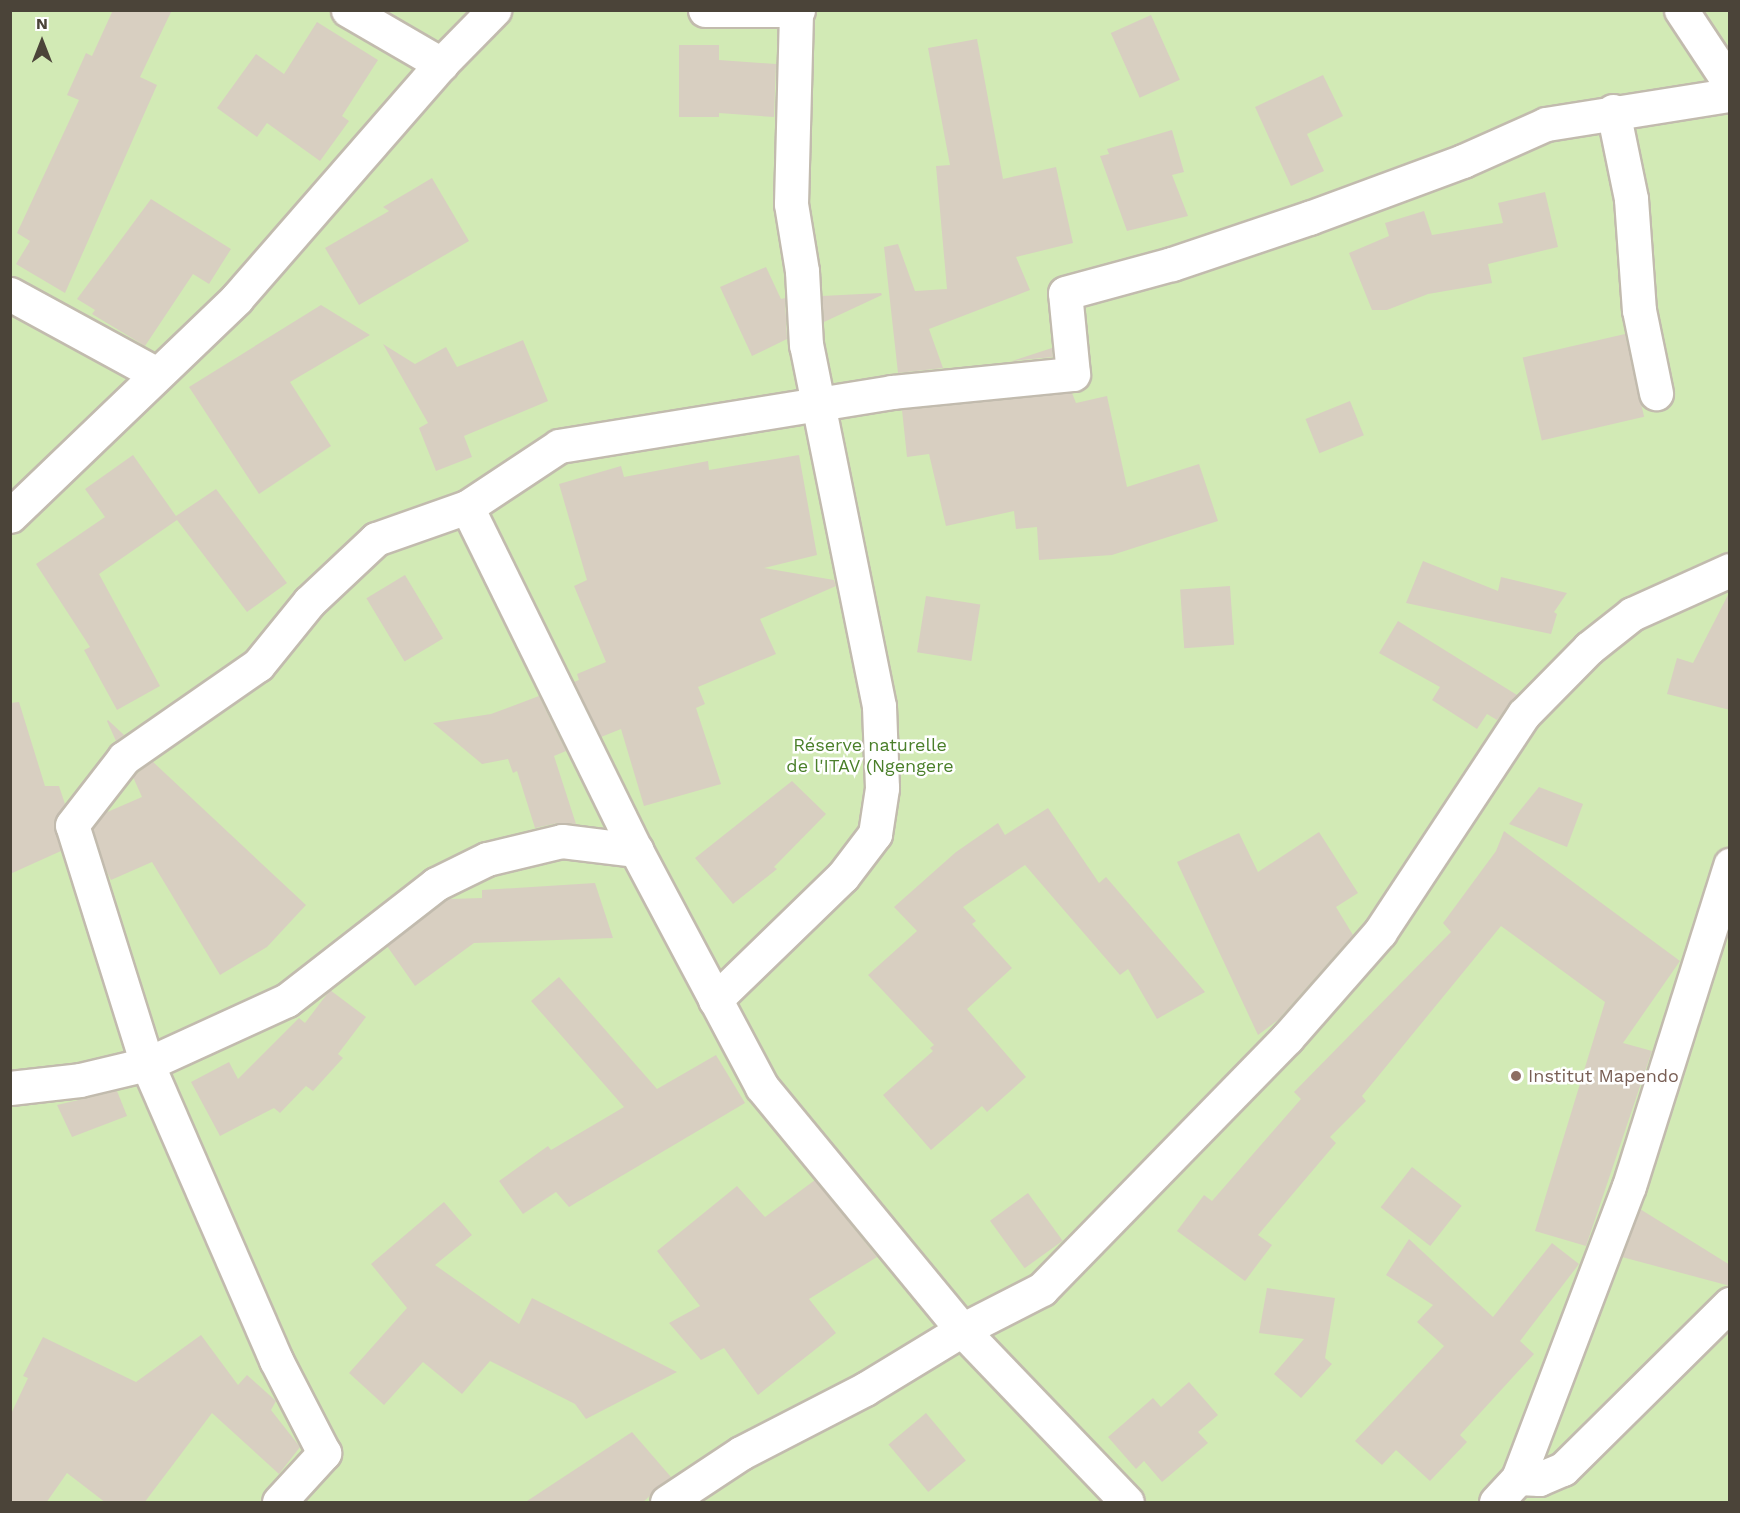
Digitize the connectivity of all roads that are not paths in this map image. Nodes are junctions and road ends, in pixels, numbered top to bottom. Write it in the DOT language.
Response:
graph roads {
  1 [pos="348,10"];
  2 [pos="494,10"];
  3 [pos="705,10"];
  4 [pos="1681,10"];
  5 [pos="797,11"];
  6 [pos="441,64"];
  7 [pos="1730,84"];
  8 [pos="1730,95"];
  9 [pos="1613,111"];
  10 [pos="10,294"];
  11 [pos="155,374"];
  12 [pos="1656,393"];
  13 [pos="817,403"];
  14 [pos="467,507"];
  15 [pos="10,516"];
  16 [pos="1730,570"];
  17 [pos="636,850"];
  18 [pos="1730,865"];
  19 [pos="716,1000"];
  20 [pos="147,1064"];
  21 [pos="10,1088"];
  22 [pos="1730,1304"];
  23 [pos="962,1330"];
  24 [pos="1518,1478"];
  25 [pos="279,1503"];
  26 [pos="667,1503"];
  27 [pos="1127,1503"];
  28 [pos="1496,1503"];
  1 -- 6 [label="street"];
  2 -- 6 [label="street"];
  3 -- 5 [label="street"];
  4 -- 7 [label="street"];
  5 -- 13 [label="street"];
  6 -- 11 [label="street"];
  8 -- 9 [label="street"];
  9 -- 12 [label="street"];
  9 -- 13 [label="street"];
  10 -- 11 [label="street"];
  11 -- 15 [label="street"];
  13 -- 14 [label="street"];
  13 -- 19 [label="street"];
  14 -- 17 [label="street"];
  14 -- 20 [label="street"];
  16 -- 23 [label="street"];
  17 -- 19 [label="street"];
  17 -- 20 [label="street"];
  18 -- 24 [label="street"];
  19 -- 23 [label="street"];
  20 -- 21 [label="street"];
  20 -- 25 [label="street"];
  22 -- 24 [label="street"];
  23 -- 26 [label="street"];
  23 -- 27 [label="street"];
  24 -- 28 [label="street"];
}
